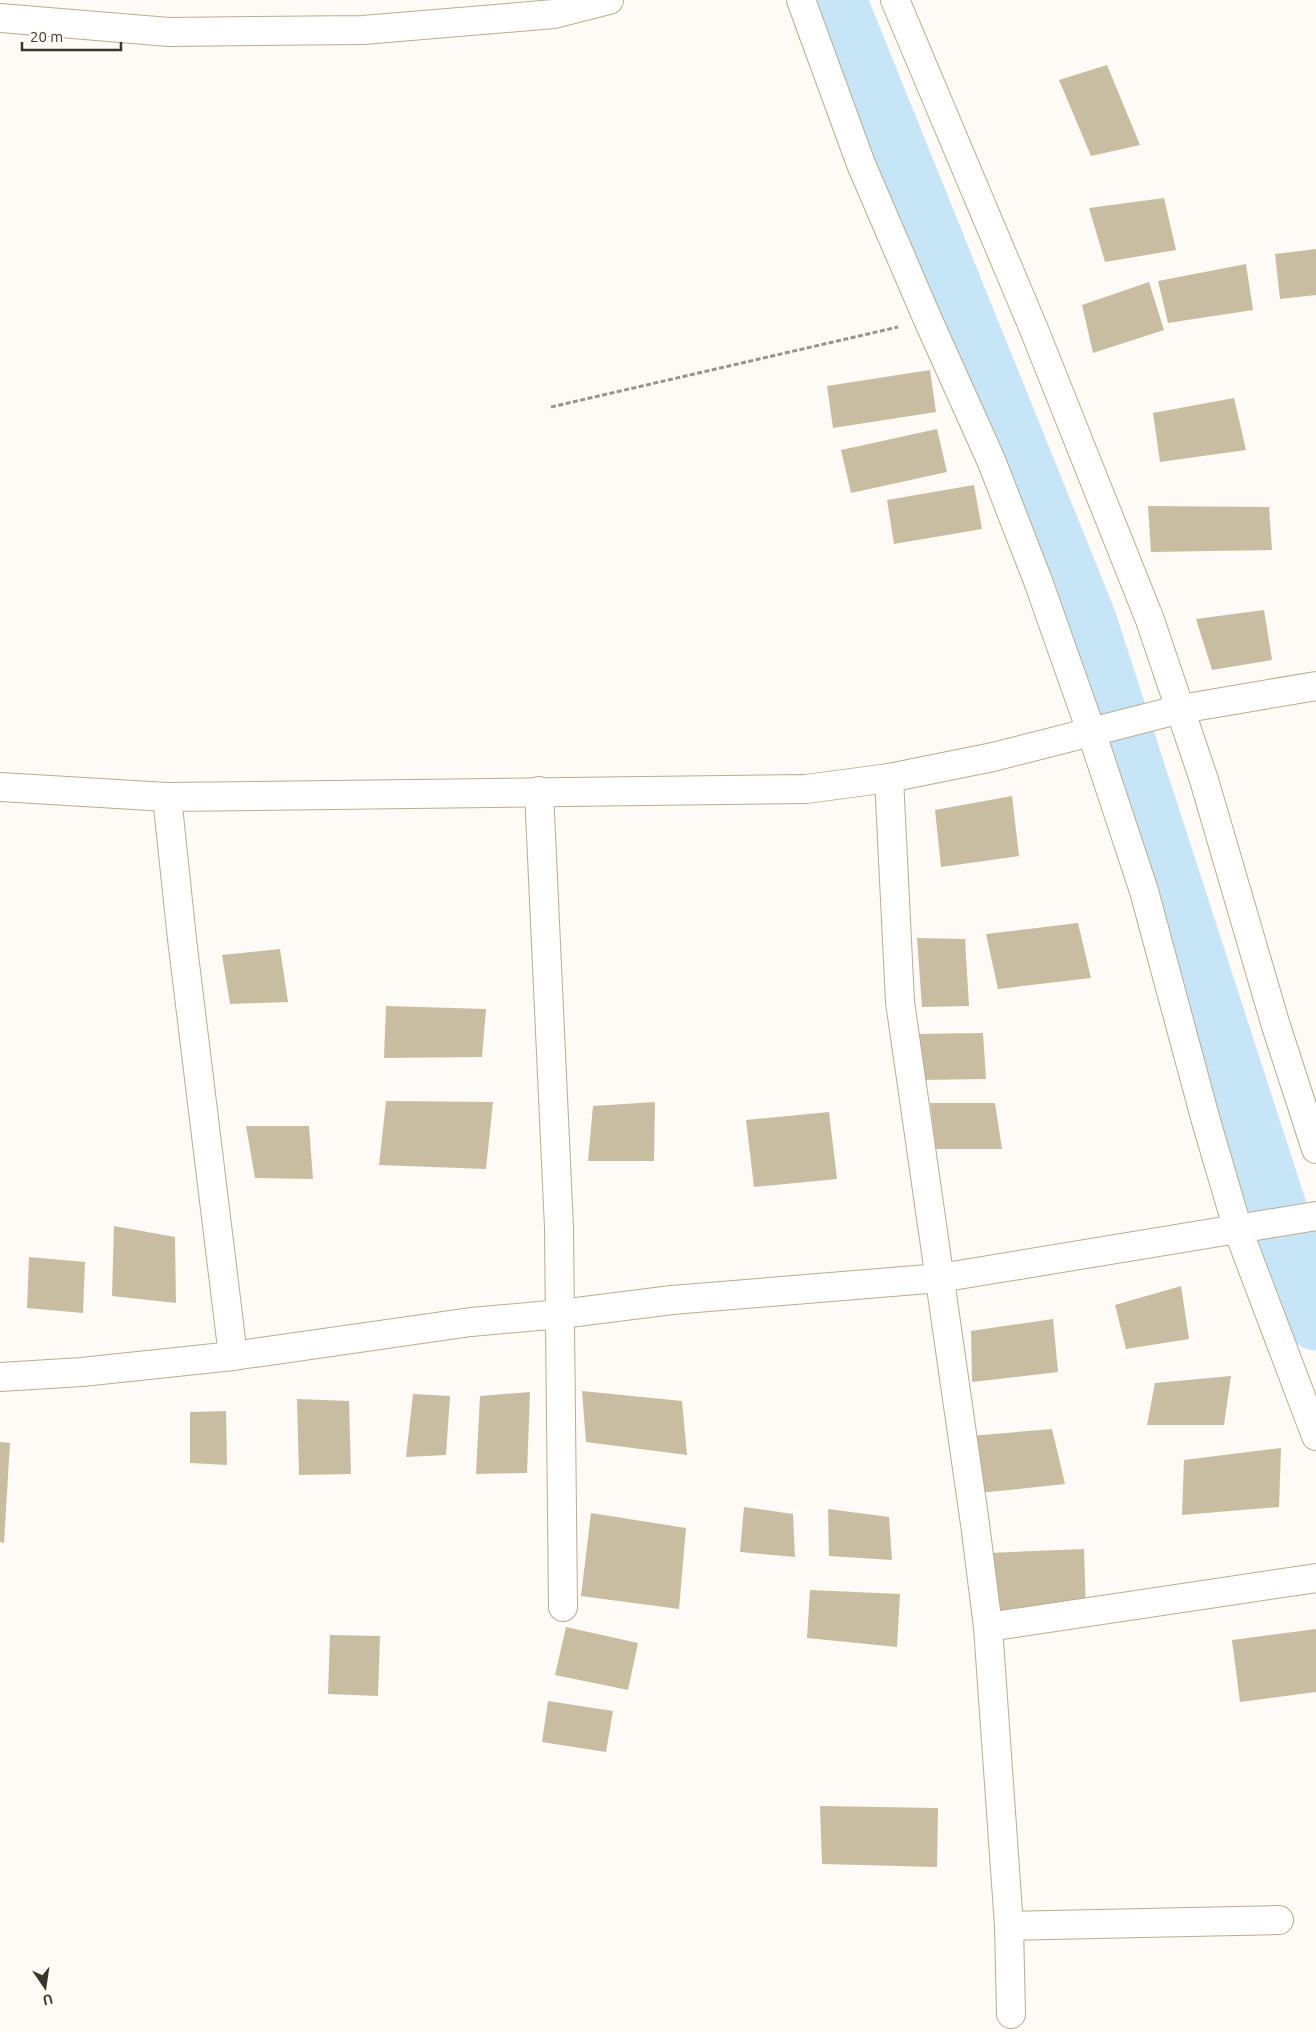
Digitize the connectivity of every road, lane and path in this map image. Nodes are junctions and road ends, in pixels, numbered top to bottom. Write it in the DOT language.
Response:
graph roads {
  1 [pos="609,0"];
  2 [pos="801,0"];
  3 [pos="895,0"];
  4 [pos="0,18"];
  5 [pos="928,320"];
  6 [pos="551,406"];
  7 [pos="1316,686"];
  8 [pos="1170,711"];
  9 [pos="1098,729"];
  10 [pos="889,778"];
  11 [pos="0,786"];
  12 [pos="539,791"];
  13 [pos="167,797"];
  14 [pos="1316,1149"];
  15 [pos="1309,1217"];
  16 [pos="1243,1229"];
  17 [pos="940,1278"];
  18 [pos="561,1314"];
  19 [pos="233,1356"];
  20 [pos="0,1377"];
  21 [pos="1316,1436"];
  22 [pos="1316,1578"];
  23 [pos="563,1607"];
  24 [pos="988,1628"];
  25 [pos="1279,1920"];
  26 [pos="1009,1926"];
  27 [pos="1011,2014"];
  1 -- 4 [label="street"];
  2 -- 5 [label="street"];
  3 -- 8 [label="street"];
  5 -- 6 [label="path"];
  5 -- 9 [label="street"];
  7 -- 8 [label="street"];
  8 -- 9 [label="street"];
  8 -- 14 [label="street"];
  9 -- 10 [label="street"];
  9 -- 16 [label="street"];
  10 -- 12 [label="street"];
  10 -- 17 [label="street"];
  11 -- 13 [label="street"];
  12 -- 13 [label="street"];
  12 -- 18 [label="street"];
  13 -- 19 [label="street"];
  15 -- 16 [label="street"];
  16 -- 17 [label="street"];
  16 -- 21 [label="street"];
  17 -- 18 [label="street"];
  17 -- 24 [label="street"];
  18 -- 19 [label="street"];
  18 -- 23 [label="street"];
  19 -- 20 [label="street"];
  22 -- 24 [label="street"];
  24 -- 26 [label="street"];
  25 -- 26 [label="street"];
  26 -- 27 [label="street"];
}
